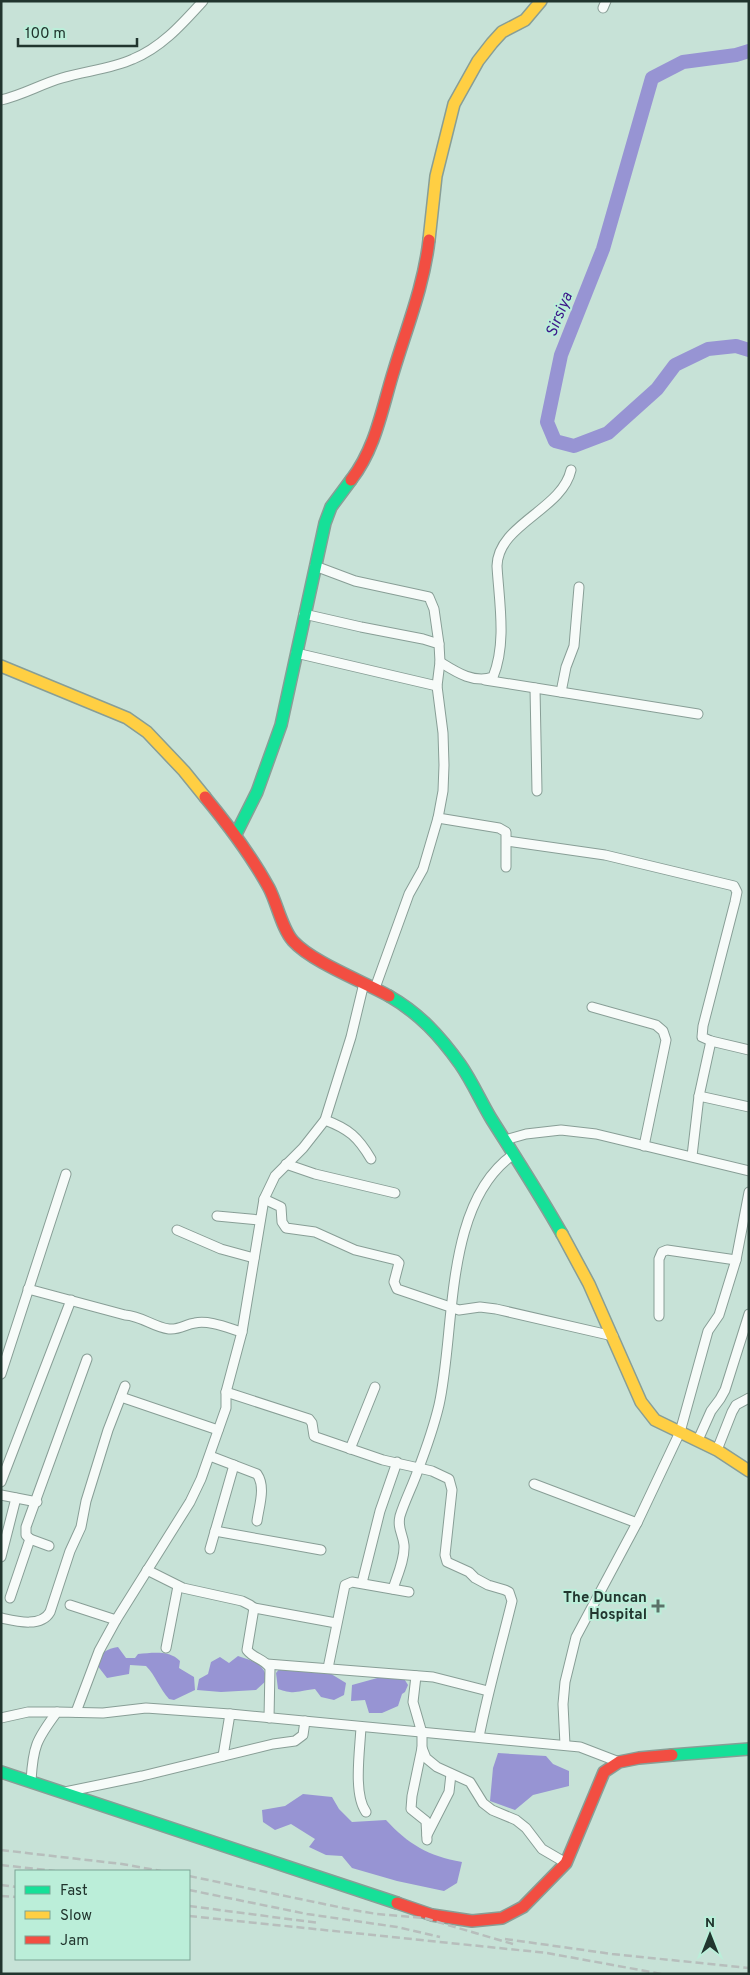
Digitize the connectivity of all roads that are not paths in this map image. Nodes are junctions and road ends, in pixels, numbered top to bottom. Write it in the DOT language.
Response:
graph roads {
  1 [pos="203,1"];
  2 [pos="541,1"];
  3 [pos="1,100"];
  4 [pos="571,470"];
  5 [pos="315,566"];
  6 [pos="579,586"];
  7 [pos="304,614"];
  8 [pos="439,644"];
  9 [pos="296,653"];
  10 [pos="440,662"];
  11 [pos="1,666"];
  12 [pos="485,680"];
  13 [pos="437,686"];
  14 [pos="535,688"];
  15 [pos="561,692"];
  16 [pos="698,714"];
  17 [pos="537,791"];
  18 [pos="438,818"];
  19 [pos="236,834"];
  20 [pos="507,841"];
  21 [pos="506,866"];
  22 [pos="364,983"];
  23 [pos="375,988"];
  24 [pos="592,1008"];
  25 [pos="711,1041"];
  26 [pos="749,1050"];
  27 [pos="699,1096"];
  28 [pos="749,1107"];
  29 [pos="325,1120"];
  30 [pos="505,1140"];
  31 [pos="644,1146"];
  32 [pos="514,1154"];
  33 [pos="692,1156"];
  34 [pos="371,1159"];
  35 [pos="286,1164"];
  36 [pos="749,1171"];
  37 [pos="66,1174"];
  38 [pos="749,1192"];
  39 [pos="395,1193"];
  40 [pos="264,1200"];
  41 [pos="217,1216"];
  42 [pos="260,1220"];
  43 [pos="176,1230"];
  44 [pos="254,1258"];
  45 [pos="736,1260"];
  46 [pos="28,1288"];
  47 [pos="71,1300"];
  48 [pos="450,1306"];
  49 [pos="749,1314"];
  50 [pos="659,1316"];
  51 [pos="242,1332"];
  52 [pos="612,1336"];
  53 [pos="87,1359"];
  54 [pos="1,1374"];
  55 [pos="125,1386"];
  56 [pos="374,1388"];
  57 [pos="226,1392"];
  58 [pos="121,1396"];
  59 [pos="749,1398"];
  60 [pos="218,1430"];
  61 [pos="680,1432"];
  62 [pos="698,1440"];
  63 [pos="350,1449"];
  64 [pos="717,1450"];
  65 [pos="210,1456"];
  66 [pos="397,1462"];
  67 [pos="234,1465"];
  68 [pos="419,1468"];
  69 [pos="749,1470"];
  70 [pos="1,1482"];
  71 [pos="534,1484"];
  72 [pos="1,1495"];
  73 [pos="16,1498"];
  74 [pos="37,1502"];
  75 [pos="257,1521"];
  76 [pos="636,1523"];
  77 [pos="215,1531"];
  78 [pos="30,1539"];
  79 [pos="49,1546"];
  80 [pos="210,1549"];
  81 [pos="321,1550"];
  82 [pos="1,1557"];
  83 [pos="147,1570"];
  84 [pos="362,1583"];
  85 [pos="178,1586"];
  86 [pos="393,1589"];
  87 [pos="409,1592"];
  88 [pos="10,1598"];
  89 [pos="70,1605"];
  90 [pos="254,1608"];
  91 [pos="1,1618"];
  92 [pos="116,1620"];
  93 [pos="336,1623"];
  94 [pos="166,1648"];
  95 [pos="267,1664"];
  96 [pos="328,1668"];
  97 [pos="416,1676"];
  98 [pos="488,1691"];
  99 [pos="58,1712"];
  100 [pos="76,1712"];
  101 [pos="230,1714"];
  102 [pos="1,1718"];
  103 [pos="269,1718"];
  104 [pos="305,1721"];
  105 [pos="361,1727"];
  106 [pos="422,1733"];
  107 [pos="479,1737"];
  108 [pos="564,1745"];
  109 [pos="422,1748"];
  110 [pos="749,1749"];
  111 [pos="223,1756"];
  112 [pos="619,1762"];
  113 [pos="1,1772"];
  114 [pos="451,1774"];
  115 [pos="31,1781"];
  116 [pos="64,1792"];
  117 [pos="366,1812"];
  118 [pos="566,1863"];
  1 -- 3 [label="street"];
  2 -- 5 [label="street"];
  4 -- 12 [label="street"];
  5 -- 7 [label="street"];
  5 -- 8 [label="street"];
  6 -- 15 [label="street"];
  7 -- 8 [label="street"];
  7 -- 9 [label="street"];
  8 -- 10 [label="street"];
  9 -- 13 [label="street"];
  9 -- 19 [label="street"];
  10 -- 12 [label="street"];
  10 -- 13 [label="street"];
  11 -- 19 [label="street"];
  12 -- 14 [label="street"];
  13 -- 18 [label="street"];
  14 -- 15 [label="street"];
  14 -- 17 [label="street"];
  15 -- 16 [label="street"];
  18 -- 20 [label="street"];
  18 -- 23 [label="street"];
  19 -- 22 [label="street"];
  20 -- 21 [label="street"];
  20 -- 25 [label="street"];
  22 -- 23 [label="street"];
  22 -- 29 [label="street"];
  23 -- 30 [label="street"];
  24 -- 31 [label="street"];
  25 -- 26 [label="street"];
  25 -- 27 [label="street"];
  27 -- 28 [label="street"];
  27 -- 33 [label="street"];
  29 -- 34 [label="street"];
  29 -- 35 [label="street"];
  30 -- 31 [label="street"];
  30 -- 32 [label="street"];
  31 -- 33 [label="street"];
  32 -- 48 [label="street"];
  32 -- 52 [label="street"];
  33 -- 36 [label="street"];
  35 -- 39 [label="street"];
  35 -- 40 [label="street"];
  37 -- 46 [label="street"];
  38 -- 45 [label="street"];
  40 -- 42 [label="street"];
  40 -- 48 [label="street"];
  41 -- 42 [label="street"];
  42 -- 44 [label="street"];
  43 -- 44 [label="street"];
  44 -- 51 [label="street"];
  45 -- 50 [label="street"];
  45 -- 61 [label="street"];
  46 -- 47 [label="street"];
  46 -- 54 [label="street"];
  47 -- 51 [label="street"];
  47 -- 70 [label="street"];
  48 -- 52 [label="street"];
  48 -- 68 [label="street"];
  49 -- 62 [label="street"];
  51 -- 57 [label="street"];
  52 -- 61 [label="street"];
  53 -- 74 [label="street"];
  55 -- 58 [label="street"];
  56 -- 63 [label="street"];
  57 -- 60 [label="street"];
  57 -- 63 [label="street"];
  58 -- 60 [label="street"];
  58 -- 91 [label="street"];
  59 -- 64 [label="street"];
  60 -- 65 [label="street"];
  61 -- 62 [label="street"];
  61 -- 76 [label="street"];
  62 -- 64 [label="street"];
  63 -- 66 [label="street"];
  64 -- 69 [label="street"];
  65 -- 67 [label="street"];
  65 -- 83 [label="street"];
  66 -- 68 [label="street"];
  66 -- 84 [label="street"];
  67 -- 75 [label="street"];
  67 -- 77 [label="street"];
  68 -- 86 [label="street"];
  68 -- 98 [label="street"];
  71 -- 76 [label="street"];
  72 -- 73 [label="street"];
  73 -- 74 [label="street"];
  73 -- 82 [label="street"];
  74 -- 78 [label="street"];
  76 -- 108 [label="street"];
  77 -- 80 [label="street"];
  77 -- 81 [label="street"];
  78 -- 79 [label="street"];
  78 -- 88 [label="street"];
  83 -- 85 [label="street"];
  83 -- 92 [label="street"];
  84 -- 86 [label="street"];
  84 -- 93 [label="street"];
  85 -- 90 [label="street"];
  85 -- 94 [label="street"];
  86 -- 87 [label="street"];
  89 -- 92 [label="street"];
  90 -- 93 [label="street"];
  90 -- 95 [label="street"];
  92 -- 100 [label="street"];
  93 -- 96 [label="street"];
  95 -- 96 [label="street"];
  95 -- 103 [label="street"];
  96 -- 97 [label="street"];
  97 -- 98 [label="street"];
  97 -- 106 [label="street"];
  98 -- 107 [label="street"];
  99 -- 100 [label="street"];
  99 -- 102 [label="street"];
  99 -- 115 [label="street"];
  100 -- 101 [label="street"];
  101 -- 103 [label="street"];
  101 -- 111 [label="street"];
  103 -- 104 [label="street"];
  104 -- 105 [label="street"];
  104 -- 111 [label="street"];
  105 -- 106 [label="street"];
  105 -- 117 [label="street"];
  106 -- 107 [label="street"];
  106 -- 109 [label="street"];
  107 -- 108 [label="street"];
  108 -- 112 [label="street"];
  109 -- 114 [label="street"];
  109 -- 114 [label="street"];
  110 -- 112 [label="street"];
  111 -- 116 [label="street"];
  112 -- 118 [label="street"];
  113 -- 115 [label="street"];
  114 -- 118 [label="street"];
  115 -- 116 [label="street"];
  116 -- 118 [label="street"];
}
